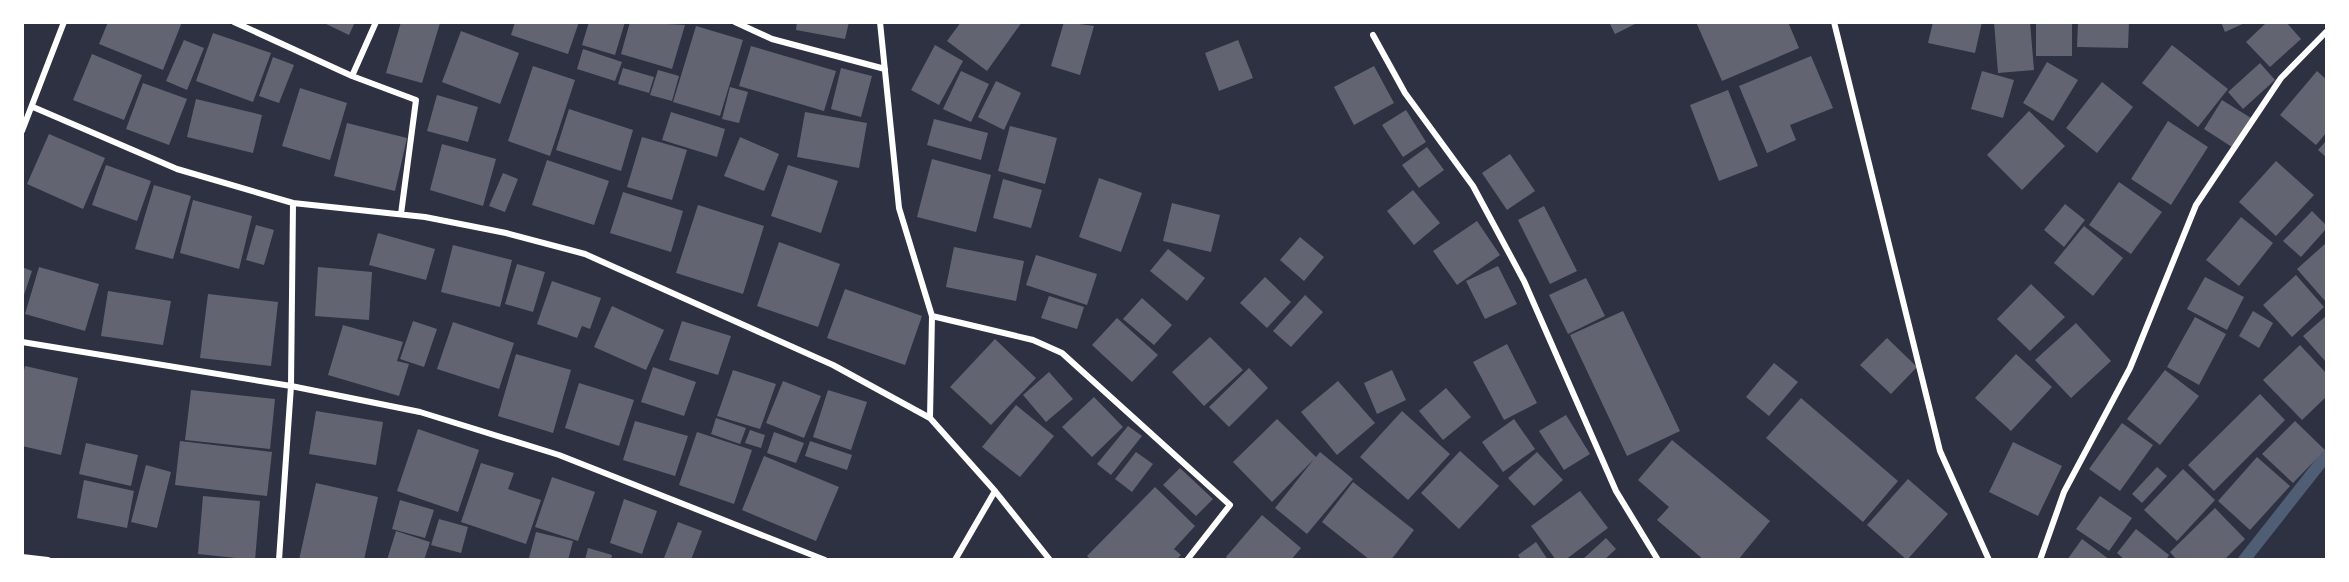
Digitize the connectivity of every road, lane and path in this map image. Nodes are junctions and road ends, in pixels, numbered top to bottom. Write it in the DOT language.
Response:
graph roads {
  1 [pos="64,22"];
  2 [pos="234,22"];
  3 [pos="376,22"];
  4 [pos="735,22"];
  5 [pos="880,22"];
  6 [pos="1834,22"];
  7 [pos="2326,32"];
  8 [pos="1373,35"];
  9 [pos="885,69"];
  10 [pos="352,76"];
  11 [pos="33,107"];
  12 [pos="22,131"];
  13 [pos="292,203"];
  14 [pos="401,214"];
  15 [pos="932,316"];
  16 [pos="22,342"];
  17 [pos="291,386"];
  18 [pos="930,418"];
  19 [pos="995,492"];
  20 [pos="22,557"];
  21 [pos="48,560"];
  22 [pos="279,560"];
  23 [pos="825,560"];
  24 [pos="955,560"];
  25 [pos="1050,560"];
  26 [pos="1187,560"];
  27 [pos="1658,560"];
  28 [pos="1989,560"];
  29 [pos="2040,560"];
  1 -- 11 [label="street"];
  2 -- 10 [label="street"];
  3 -- 10 [label="street"];
  4 -- 9 [label="street"];
  5 -- 9 [label="street"];
  6 -- 28 [label="street"];
  7 -- 29 [label="street"];
  8 -- 27 [label="street"];
  9 -- 15 [label="street"];
  10 -- 14 [label="street"];
  11 -- 12 [label="street"];
  11 -- 13 [label="street"];
  13 -- 14 [label="street"];
  13 -- 17 [label="street"];
  14 -- 18 [label="street"];
  15 -- 18 [label="street"];
  15 -- 26 [label="street"];
  16 -- 17 [label="street"];
  17 -- 22 [label="street"];
  17 -- 23 [label="street"];
  18 -- 19 [label="street"];
  19 -- 24 [label="street"];
  19 -- 25 [label="street"];
  20 -- 21 [label="street"];
}
